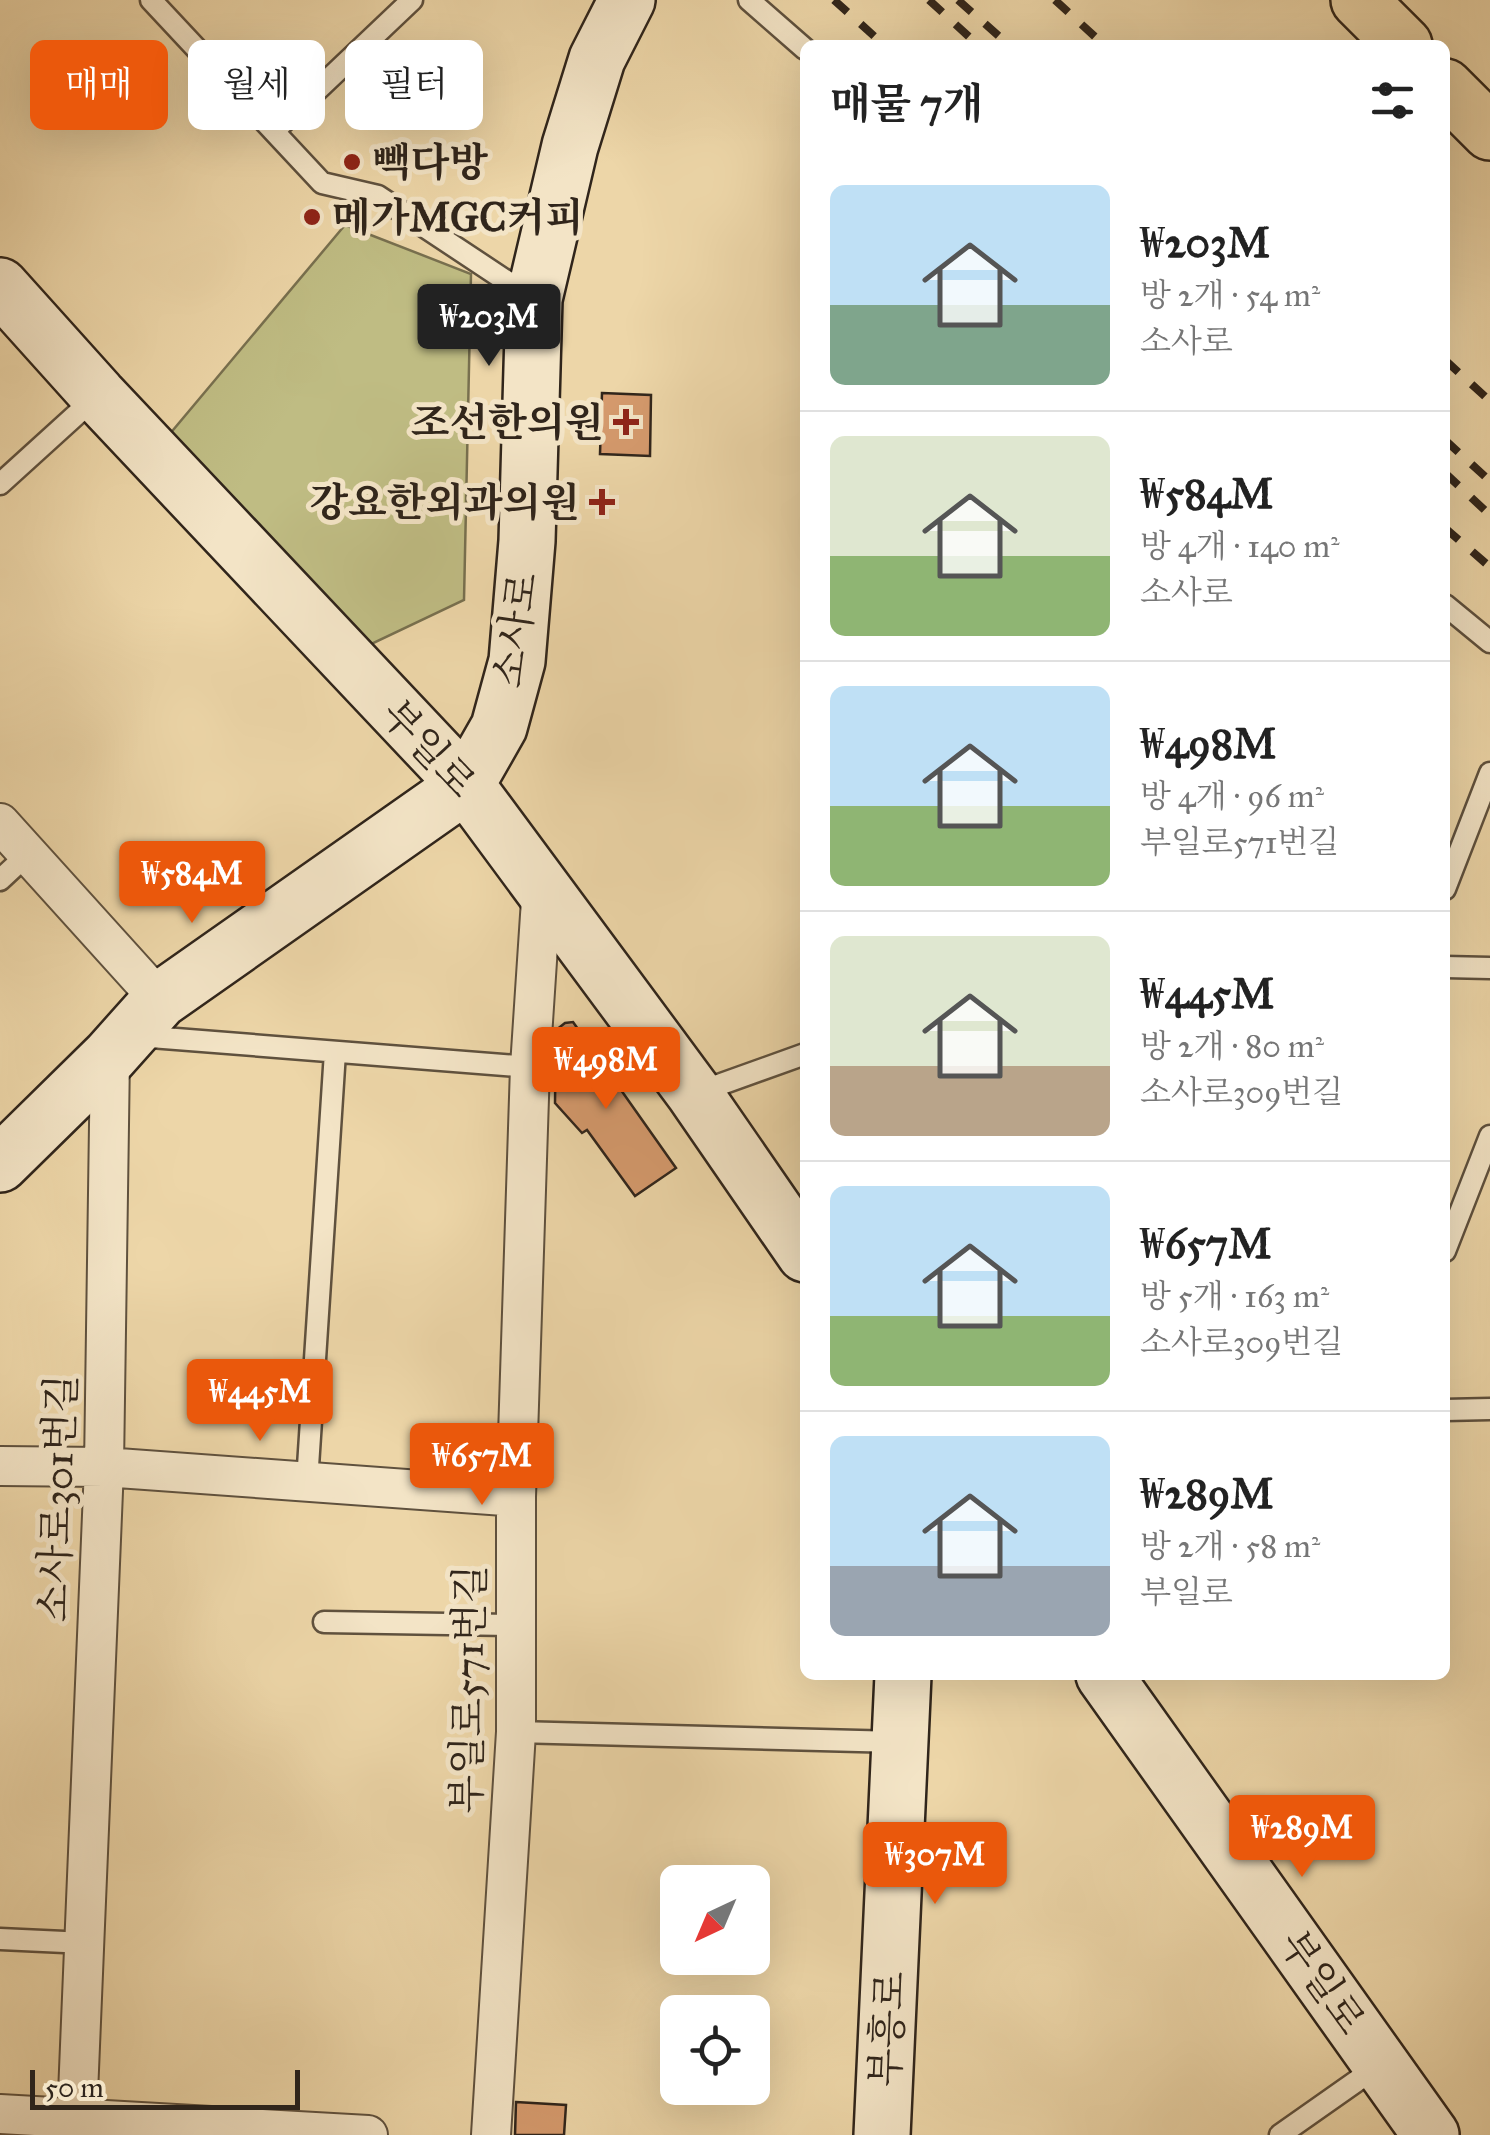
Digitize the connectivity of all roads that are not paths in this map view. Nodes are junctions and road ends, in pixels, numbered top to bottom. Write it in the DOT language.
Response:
graph roads {
  1 [pos="151,0"];
  2 [pos="412,0"];
  3 [pos="628,0"];
  4 [pos="749,0"];
  5 [pos="1359,0"];
  6 [pos="1399,40"];
  7 [pos="800,45"];
  8 [pos="1450,92"];
  9 [pos="274,131"];
  10 [pos="1490,132"];
  11 [pos="0,286"];
  12 [pos="534,299"];
  13 [pos="98,395"];
  14 [pos="0,484"];
  15 [pos="1450,609"];
  16 [pos="1490,642"];
  17 [pos="1490,773"];
  18 [pos="466,785"];
  19 [pos="0,824"];
  20 [pos="28,854"];
  21 [pos="1450,876"];
  22 [pos="0,880"];
  23 [pos="542,885"];
  24 [pos="1450,967"];
  25 [pos="1490,968"];
  26 [pos="133,1030"];
  27 [pos="334,1052"];
  28 [pos="800,1056"];
  29 [pos="530,1066"];
  30 [pos="694,1094"];
  31 [pos="1490,1136"];
  32 [pos="0,1164"];
  33 [pos="1450,1238"];
  34 [pos="800,1247"];
  35 [pos="1490,1409"];
  36 [pos="1450,1410"];
  37 [pos="0,1466"];
  38 [pos="104,1467"];
  39 [pos="308,1482"];
  40 [pos="516,1497"];
  41 [pos="324,1622"];
  42 [pos="516,1625"];
  43 [pos="903,1680"];
  44 [pos="1113,1680"];
  45 [pos="516,1732"];
  46 [pos="900,1742"];
  47 [pos="0,1940"];
  48 [pos="86,1943"];
  49 [pos="1381,2064"];
  50 [pos="0,2114"];
  51 [pos="77,2118"];
  52 [pos="368,2135"];
  53 [pos="491,2135"];
  54 [pos="882,2135"];
  55 [pos="1280,2135"];
  56 [pos="1431,2135"];
  1 -- 9 [label="lane"];
  2 -- 9 [label="lane"];
  3 -- 12 [label="street, 소사로"];
  4 -- 7 [label="lane"];
  5 -- 6 [label="main road"];
  8 -- 10 [label="main road"];
  9 -- 12 [label="lane"];
  11 -- 13 [label="street, 부일로"];
  12 -- 18 [label="street, 소사로"];
  13 -- 14 [label="lane"];
  13 -- 18 [label="street, 부일로"];
  15 -- 16 [label="lane"];
  17 -- 21 [label="lane"];
  18 -- 23 [label="street, 부일로"];
  18 -- 26 [label="street, 소사로"];
  19 -- 20 [label="street"];
  20 -- 22 [label="lane"];
  20 -- 26 [label="street"];
  23 -- 29 [label="street, 부일로571번길"];
  23 -- 30 [label="street, 부일로"];
  24 -- 25 [label="lane"];
  26 -- 27 [label="lane"];
  26 -- 32 [label="street, 소사로"];
  26 -- 38 [label="street, 소사로301번길"];
  27 -- 29 [label="lane"];
  27 -- 39 [label="lane"];
  28 -- 30 [label="lane"];
  29 -- 40 [label="street, 부일로571번길"];
  30 -- 34 [label="street, 부일로"];
  31 -- 33 [label="lane"];
  35 -- 36 [label="lane"];
  37 -- 38 [label="street"];
  38 -- 39 [label="street"];
  38 -- 48 [label="street, 소사로301번길"];
  39 -- 40 [label="street"];
  40 -- 42 [label="street, 부일로571번길"];
  41 -- 42 [label="lane"];
  42 -- 45 [label="street, 부일로571번길"];
  43 -- 46 [label="street, 부흥로"];
  44 -- 49 [label="street, 부일로"];
  45 -- 46 [label="lane"];
  45 -- 53 [label="street, 부일로571번길"];
  46 -- 54 [label="street, 부흥로"];
  47 -- 48 [label="lane"];
  48 -- 51 [label="street, 소사로301번길"];
  49 -- 55 [label="lane"];
  49 -- 56 [label="street, 부일로"];
  50 -- 51 [label="street"];
  51 -- 52 [label="street"];
}
